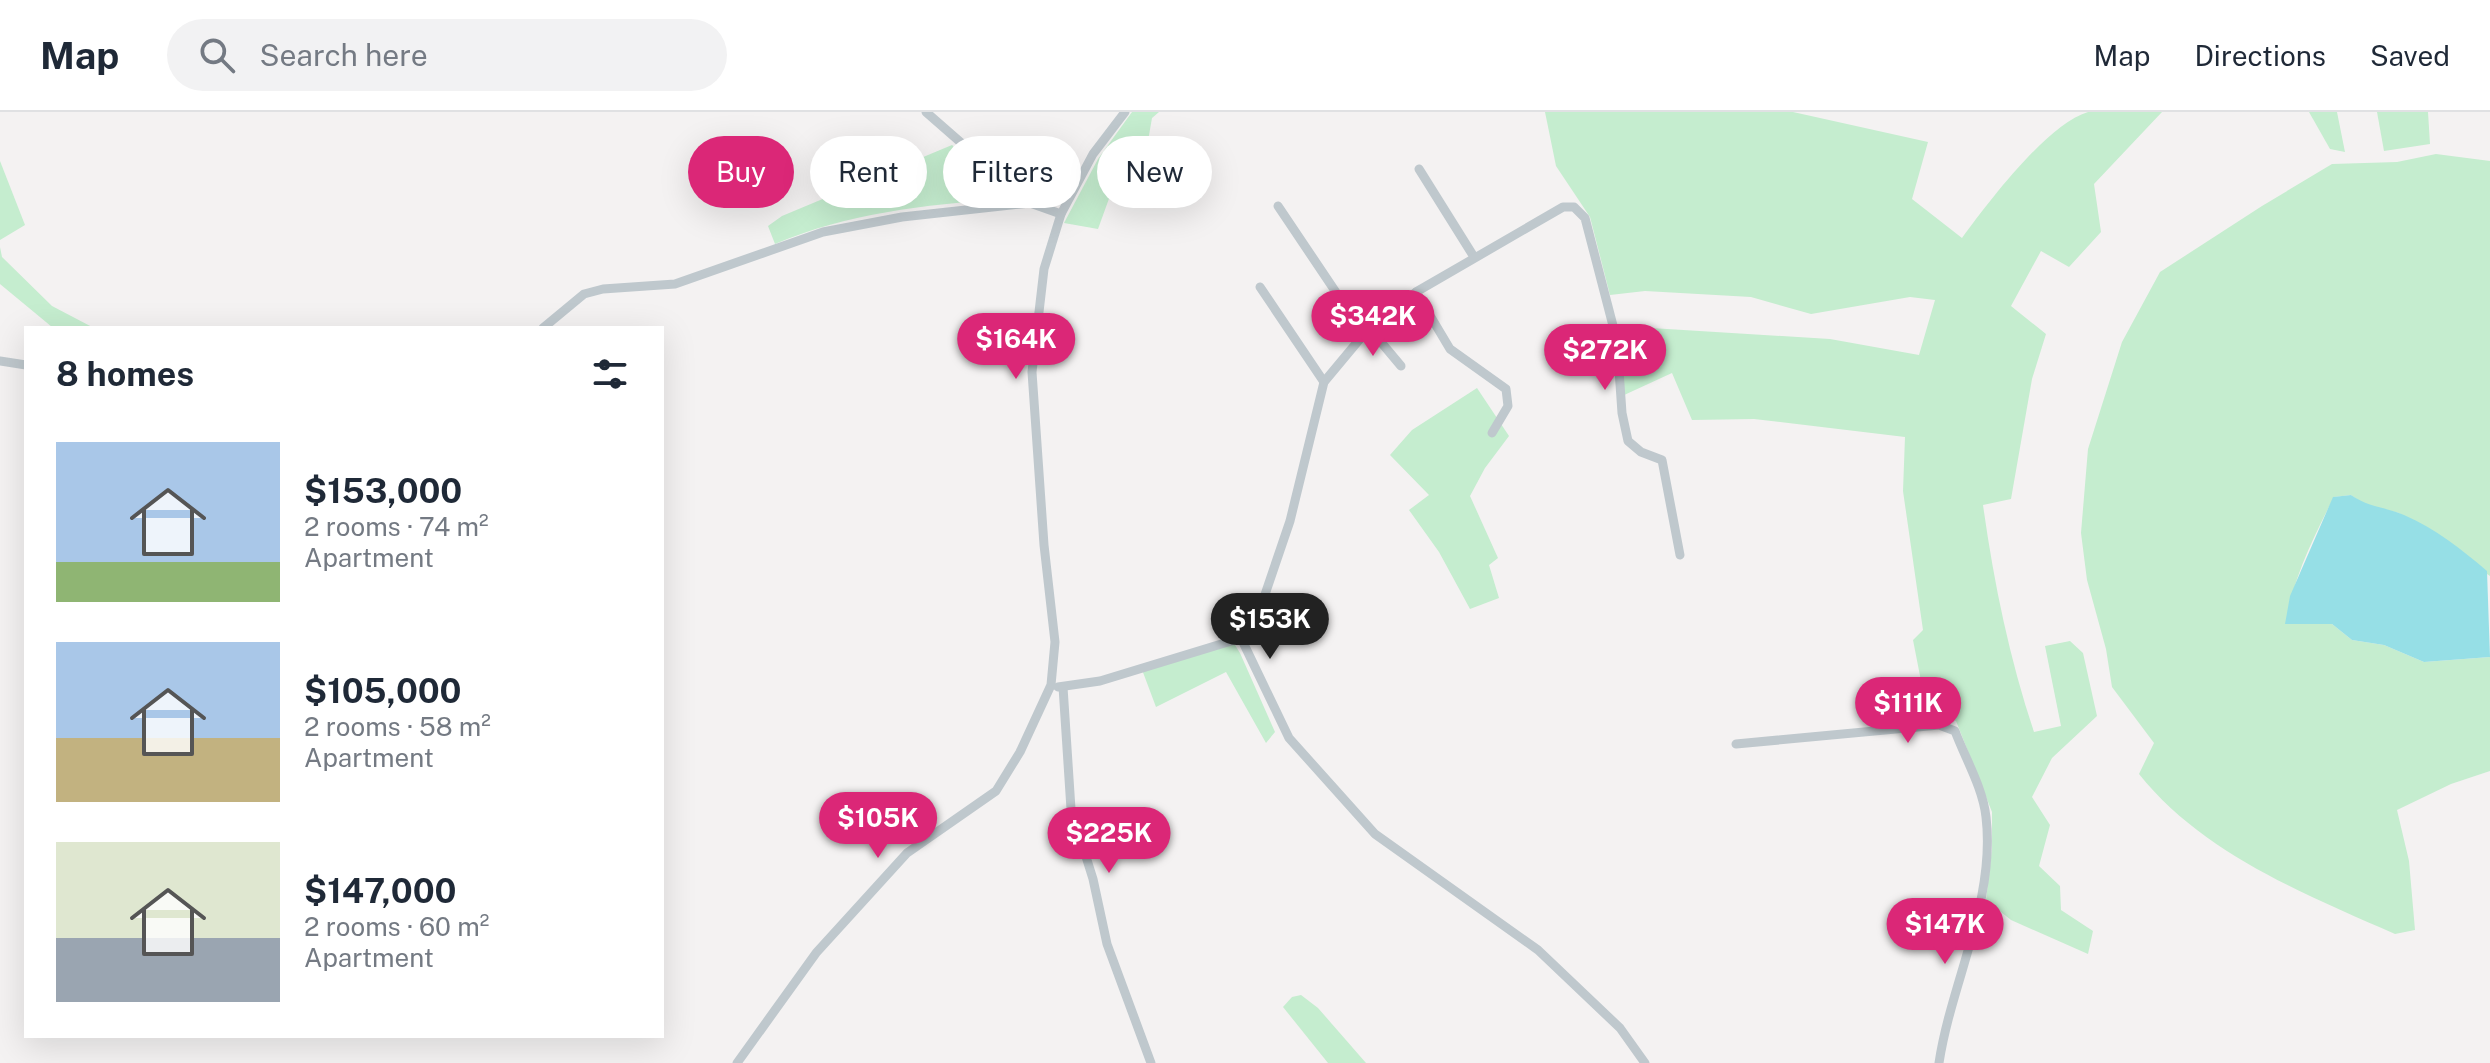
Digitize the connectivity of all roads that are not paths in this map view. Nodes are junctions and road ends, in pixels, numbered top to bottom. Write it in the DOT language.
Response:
graph roads {
  1 [pos="926,112"];
  2 [pos="1125,112"];
  3 [pos="953,136"];
  4 [pos="1419,169"];
  5 [pos="1278,206"];
  6 [pos="984,208"];
  7 [pos="1044,208"];
  8 [pos="1061,214"];
  9 [pos="1474,257"];
  10 [pos="1260,287"];
  11 [pos="1416,292"];
  12 [pos="545,326"];
  13 [pos="1367,331"];
  14 [pos="0,361"];
  15 [pos="24,365"];
  16 [pos="1401,366"];
  17 [pos="1324,382"];
  18 [pos="1492,433"];
  19 [pos="1680,555"];
  20 [pos="1241,638"];
  21 [pos="1051,685"];
  22 [pos="1063,687"];
  23 [pos="1736,744"];
  24 [pos="737,1063"];
  25 [pos="1151,1063"];
  26 [pos="1645,1063"];
  27 [pos="1939,1063"];
  1 -- 3 [label="street"];
  2 -- 8 [label="street"];
  4 -- 9 [label="street"];
  5 -- 13 [label="street"];
  6 -- 12 [label="street"];
  7 -- 8 [label="street"];
  8 -- 21 [label="street"];
  9 -- 11 [label="street"];
  9 -- 19 [label="street"];
  10 -- 17 [label="street"];
  11 -- 13 [label="street"];
  11 -- 18 [label="street"];
  13 -- 16 [label="street"];
  13 -- 17 [label="street"];
  14 -- 15 [label="street"];
  17 -- 20 [label="street"];
  20 -- 22 [label="street"];
  20 -- 26 [label="street"];
  21 -- 22 [label="street"];
  21 -- 24 [label="street"];
  22 -- 25 [label="street"];
  23 -- 27 [label="street"];
}
